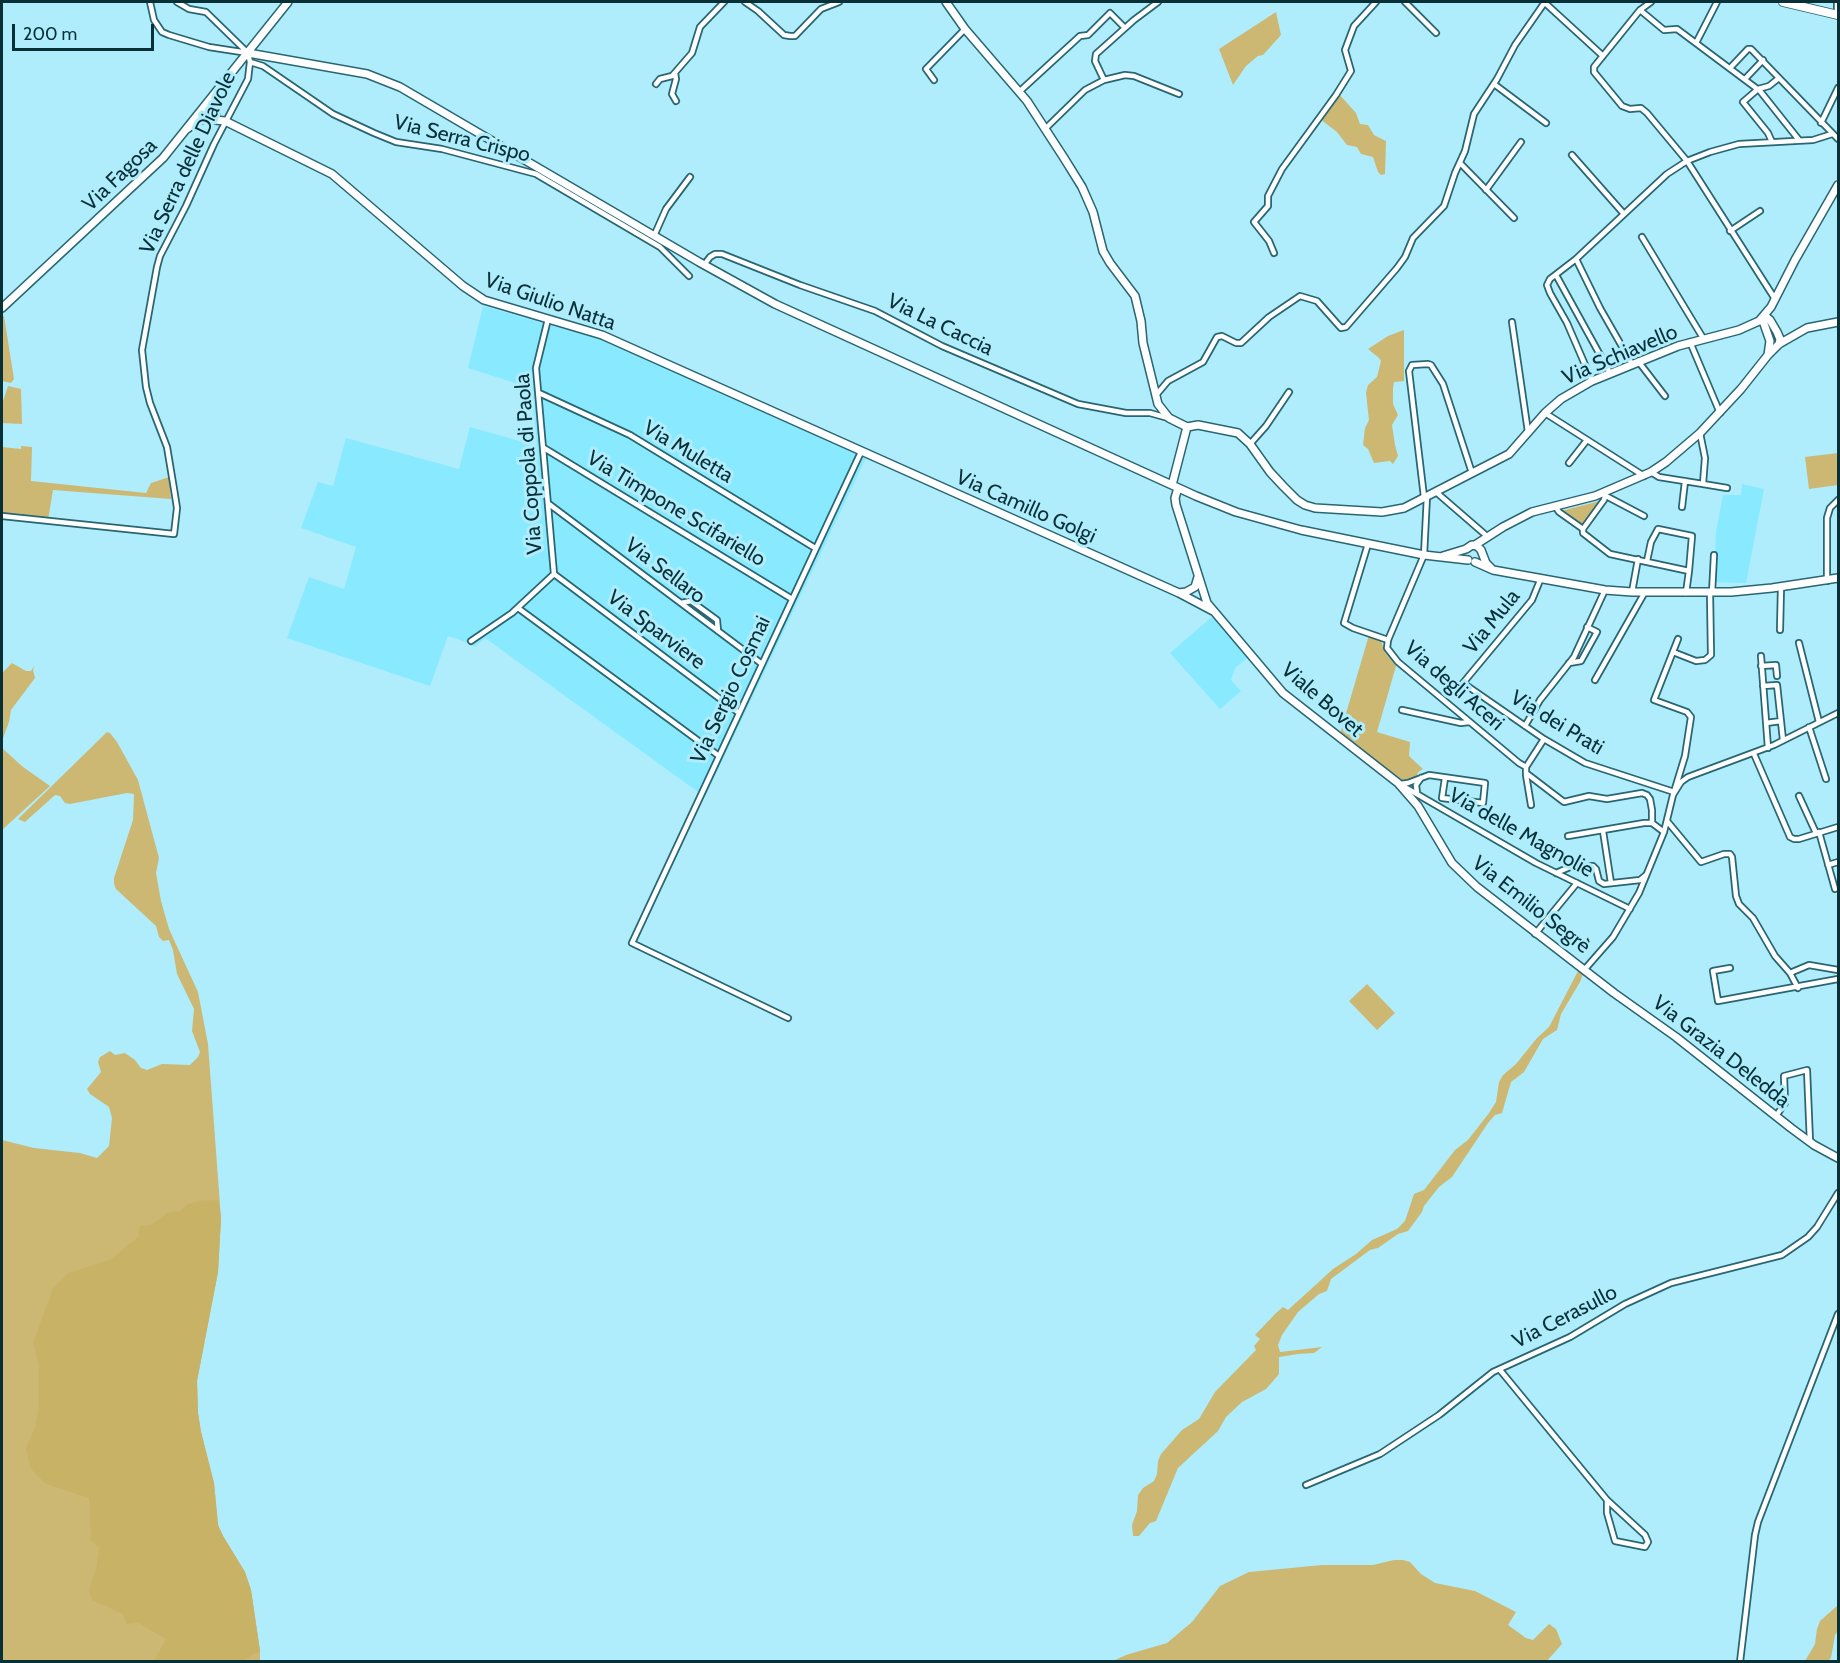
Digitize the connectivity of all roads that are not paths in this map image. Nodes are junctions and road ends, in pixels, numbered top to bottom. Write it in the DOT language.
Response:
graph roads {
  1 [pos="150,2"];
  2 [pos="177,2"];
  3 [pos="288,2"];
  4 [pos="724,2"];
  5 [pos="745,2"];
  6 [pos="839,2"];
  7 [pos="946,2"];
  8 [pos="1158,2"];
  9 [pos="1376,2"];
  10 [pos="1405,2"];
  11 [pos="1545,2"];
  12 [pos="1651,2"];
  13 [pos="1717,2"];
  14 [pos="1782,2"];
  15 [pos="1837,2"];
  16 [pos="1794,3"];
  17 [pos="1640,10"];
  18 [pos="1838,15"];
  19 [pos="1125,28"];
  20 [pos="965,29"];
  21 [pos="1436,33"];
  22 [pos="1696,43"];
  23 [pos="248,53"];
  24 [pos="1603,56"];
  25 [pos="1763,60"];
  26 [pos="250,62"];
  27 [pos="1730,68"];
  28 [pos="675,73"];
  29 [pos="1779,78"];
  30 [pos="1745,79"];
  31 [pos="1104,80"];
  32 [pos="934,81"];
  33 [pos="656,84"];
  34 [pos="1494,84"];
  35 [pos="222,86"];
  36 [pos="1839,88"];
  37 [pos="1758,89"];
  38 [pos="1019,92"];
  39 [pos="1179,94"];
  40 [pos="676,101"];
  41 [pos="203,109"];
  42 [pos="215,116"];
  43 [pos="225,121"];
  44 [pos="1546,123"];
  45 [pos="1821,123"];
  46 [pos="187,129"];
  47 [pos="1045,129"];
  48 [pos="1832,134"];
  49 [pos="1839,139"];
  50 [pos="1799,140"];
  51 [pos="1521,142"];
  52 [pos="1772,142"];
  53 [pos="1572,155"];
  54 [pos="1687,161"];
  55 [pos="1460,163"];
  56 [pos="690,177"];
  57 [pos="1839,184"];
  58 [pos="1486,190"];
  59 [pos="1760,212"];
  60 [pos="1624,214"];
  61 [pos="1514,218"];
  62 [pos="1730,231"];
  63 [pos="654,236"];
  64 [pos="1642,237"];
  65 [pos="1274,253"];
  66 [pos="1576,259"];
  67 [pos="704,265"];
  68 [pos="1556,274"];
  69 [pos="689,276"];
  70 [pos="1775,298"];
  71 [pos="2,308"];
  72 [pos="548,319"];
  73 [pos="1765,320"];
  74 [pos="1512,322"];
  75 [pos="1839,322"];
  76 [pos="1777,332"];
  77 [pos="1792,335"];
  78 [pos="1703,338"];
  79 [pos="1770,341"];
  80 [pos="1690,342"];
  81 [pos="1778,345"];
  82 [pos="1768,355"];
  83 [pos="1635,363"];
  84 [pos="1610,373"];
  85 [pos="1592,381"];
  86 [pos="1288,392"];
  87 [pos="539,393"];
  88 [pos="1157,394"];
  89 [pos="1665,396"];
  90 [pos="1720,412"];
  91 [pos="1545,413"];
  92 [pos="1169,418"];
  93 [pos="1187,428"];
  94 [pos="1528,432"];
  95 [pos="1700,433"];
  96 [pos="1587,440"];
  97 [pos="1250,444"];
  98 [pos="544,448"];
  99 [pos="861,452"];
  100 [pos="1569,463"];
  101 [pos="1472,473"];
  102 [pos="1647,474"];
  103 [pos="1685,481"];
  104 [pos="1703,484"];
  105 [pos="1175,487"];
  106 [pos="1727,488"];
  107 [pos="1436,492"];
  108 [pos="1606,494"];
  109 [pos="1426,497"];
  110 [pos="1839,500"];
  111 [pos="549,504"];
  112 [pos="1555,506"];
  113 [pos="1682,507"];
  114 [pos="2,516"];
  115 [pos="1644,516"];
  116 [pos="1583,529"];
  117 [pos="1491,535"];
  118 [pos="1368,544"];
  119 [pos="1475,546"];
  120 [pos="815,548"];
  121 [pos="1466,549"];
  122 [pos="1482,554"];
  123 [pos="1424,555"];
  124 [pos="1714,555"];
  125 [pos="1440,556"];
  126 [pos="1638,560"];
  127 [pos="1472,561"];
  128 [pos="1647,561"];
  129 [pos="1493,570"];
  130 [pos="1689,571"];
  131 [pos="554,574"];
  132 [pos="1198,574"];
  133 [pos="1541,578"];
  134 [pos="1839,578"];
  135 [pos="1827,581"];
  136 [pos="1781,587"];
  137 [pos="1605,590"];
  138 [pos="1632,592"];
  139 [pos="1645,592"];
  140 [pos="1179,593"];
  141 [pos="1686,593"];
  142 [pos="1711,593"];
  143 [pos="792,599"];
  144 [pos="680,603"];
  145 [pos="518,608"];
  146 [pos="1213,611"];
  147 [pos="1587,627"];
  148 [pos="1780,630"];
  149 [pos="718,631"];
  150 [pos="1678,639"];
  151 [pos="1388,640"];
  152 [pos="471,641"];
  153 [pos="1799,643"];
  154 [pos="1673,652"];
  155 [pos="1761,656"];
  156 [pos="1569,663"];
  157 [pos="762,664"];
  158 [pos="1761,666"];
  159 [pos="1777,676"];
  160 [pos="1595,680"];
  161 [pos="1463,683"];
  162 [pos="1763,686"];
  163 [pos="1402,710"];
  164 [pos="739,713"];
  165 [pos="1839,713"];
  166 [pos="1469,722"];
  167 [pos="1781,722"];
  168 [pos="1819,722"];
  169 [pos="1766,723"];
  170 [pos="1525,726"];
  171 [pos="1809,727"];
  172 [pos="1544,739"];
  173 [pos="1783,740"];
  174 [pos="1768,748"];
  175 [pos="1754,754"];
  176 [pos="719,756"];
  177 [pos="1526,767"];
  178 [pos="1526,773"];
  179 [pos="1423,776"];
  180 [pos="1445,778"];
  181 [pos="1826,779"];
  182 [pos="1398,783"];
  183 [pos="1674,792"];
  184 [pos="1417,793"];
  185 [pos="1798,796"];
  186 [pos="1434,803"];
  187 [pos="1531,805"];
  188 [pos="1418,806"];
  189 [pos="1667,821"];
  190 [pos="1652,823"];
  191 [pos="1839,827"];
  192 [pos="1604,831"];
  193 [pos="1664,832"];
  194 [pos="1817,833"];
  195 [pos="1568,836"];
  196 [pos="1839,862"];
  197 [pos="1828,865"];
  198 [pos="1556,873"];
  199 [pos="1648,873"];
  200 [pos="1577,883"];
  201 [pos="1611,883"];
  202 [pos="1835,889"];
  203 [pos="1630,909"];
  204 [pos="1535,933"];
  205 [pos="1730,968"];
  206 [pos="1585,969"];
  207 [pos="1839,970"];
  208 [pos="1790,973"];
  209 [pos="1839,979"];
  210 [pos="1798,987"];
  211 [pos="788,1018"];
  212 [pos="1776,1116"];
  213 [pos="1810,1142"];
  214 [pos="1839,1158"];
  215 [pos="1839,1193"];
  216 [pos="1839,1314"];
  217 [pos="1500,1370"];
  218 [pos="1306,1485"];
  219 [pos="1607,1500"];
  220 [pos="1740,1662"];
  1 -- 23 [label="street"];
  2 -- 23 [label="street"];
  3 -- 23 [label="street, Via Fagosa"];
  4 -- 28 [label="street"];
  5 -- 6 [label="street"];
  7 -- 20 [label="street"];
  8 -- 19 [label="street"];
  9 -- 65 [label="street"];
  10 -- 21 [label="street"];
  11 -- 24 [label="street"];
  11 -- 34 [label="street"];
  12 -- 17 [label="street"];
  13 -- 22 [label="street"];
  14 -- 16 [label="main road"];
  15 -- 18 [label="street"];
  16 -- 18 [label="main road"];
  17 -- 22 [label="street"];
  17 -- 24 [label="street"];
  19 -- 31 [label="street"];
  19 -- 38 [label="street"];
  20 -- 32 [label="street"];
  20 -- 38 [label="street"];
  22 -- 27 [label="street"];
  23 -- 26 [label="street, Via Serra delle Diavole"];
  23 -- 35 [label="street, Via Fagosa"];
  23 -- 63 [label="street"];
  24 -- 54 [label="street"];
  25 -- 27 [label="street"];
  25 -- 29 [label="street"];
  25 -- 30 [label="street"];
  26 -- 43 [label="street, Via Serra delle Diavole"];
  26 -- 69 [label="street, Via Serra Crispo"];
  27 -- 30 [label="street"];
  28 -- 33 [label="street"];
  28 -- 40 [label="street"];
  29 -- 37 [label="street"];
  29 -- 45 [label="street"];
  30 -- 37 [label="street"];
  31 -- 39 [label="street"];
  31 -- 47 [label="street"];
  34 -- 44 [label="street"];
  34 -- 55 [label="street"];
  35 -- 41 [label="street, Via Fagosa"];
  35 -- 42 [label="street"];
  36 -- 45 [label="street"];
  37 -- 50 [label="street"];
  37 -- 52 [label="street"];
  38 -- 47 [label="street"];
  41 -- 42 [label="street"];
  41 -- 46 [label="street, Via Fagosa"];
  42 -- 43 [label="street, Via Giulio Natta"];
  42 -- 46 [label="street"];
  43 -- 72 [label="street, Via Giulio Natta"];
  43 -- 114 [label="street, Via Serra delle Diavole"];
  45 -- 48 [label="street"];
  46 -- 71 [label="street, Via Fagosa"];
  47 -- 88 [label="street"];
  48 -- 49 [label="street"];
  48 -- 50 [label="street"];
  50 -- 52 [label="street"];
  51 -- 58 [label="street"];
  52 -- 54 [label="street"];
  53 -- 60 [label="street"];
  54 -- 60 [label="street"];
  54 -- 62 [label="street"];
  55 -- 58 [label="street"];
  55 -- 88 [label="street"];
  56 -- 63 [label="street"];
  57 -- 70 [label="street"];
  58 -- 61 [label="street"];
  59 -- 62 [label="street"];
  60 -- 66 [label="street"];
  62 -- 70 [label="street"];
  63 -- 67 [label="street"];
  64 -- 78 [label="street"];
  66 -- 68 [label="street"];
  66 -- 83 [label="street"];
  67 -- 92 [label="street, Via La Caccia"];
  67 -- 105 [label="street"];
  68 -- 84 [label="street"];
  68 -- 85 [label="street"];
  70 -- 73 [label="street"];
  72 -- 87 [label="street, Via Coppola di Paola"];
  72 -- 99 [label="street, Via Giulio Natta"];
  73 -- 76 [label="street"];
  73 -- 78 [label="street, Via Schiavello"];
  73 -- 79 [label="street"];
  74 -- 94 [label="street"];
  75 -- 77 [label="street"];
  76 -- 77 [label="street"];
  76 -- 81 [label="street"];
  77 -- 81 [label="street"];
  78 -- 80 [label="street, Via Schiavello"];
  79 -- 81 [label="street"];
  79 -- 82 [label="street"];
  80 -- 83 [label="street, Via Schiavello"];
  80 -- 90 [label="street"];
  81 -- 82 [label="street"];
  82 -- 90 [label="street"];
  83 -- 84 [label="street, Via Schiavello"];
  83 -- 89 [label="street"];
  84 -- 85 [label="street, Via Schiavello"];
  85 -- 91 [label="street, Via Schiavello"];
  86 -- 97 [label="street"];
  87 -- 98 [label="street, Via Coppola di Paola"];
  87 -- 120 [label="street, Via Muletta"];
  88 -- 92 [label="street"];
  90 -- 95 [label="street"];
  91 -- 94 [label="street, Via Schiavello"];
  91 -- 96 [label="street"];
  92 -- 93 [label="street"];
  93 -- 97 [label="street, Via Schiavello"];
  93 -- 105 [label="street"];
  94 -- 101 [label="street, Via Schiavello"];
  95 -- 102 [label="street"];
  95 -- 104 [label="street"];
  96 -- 100 [label="street"];
  96 -- 102 [label="street"];
  97 -- 109 [label="street, Via Schiavello"];
  98 -- 111 [label="street, Via Coppola di Paola"];
  98 -- 143 [label="street, Via Timpone Scifariello"];
  99 -- 120 [label="street, Via Sergio Cosmai"];
  99 -- 140 [label="street, Via Camillo Golgi"];
  101 -- 107 [label="street, Via Schiavello"];
  101 -- 109 [label="street"];
  102 -- 103 [label="street"];
  102 -- 108 [label="street"];
  103 -- 104 [label="street"];
  103 -- 113 [label="street"];
  104 -- 106 [label="street"];
  105 -- 118 [label="street"];
  105 -- 132 [label="street"];
  107 -- 109 [label="street, Via Schiavello"];
  107 -- 117 [label="street"];
  108 -- 112 [label="street"];
  108 -- 115 [label="street"];
  108 -- 116 [label="street"];
  109 -- 123 [label="street"];
  110 -- 135 [label="street"];
  111 -- 131 [label="street, Via Coppola di Paola"];
  111 -- 144 [label="street, Via Sellaro"];
  112 -- 116 [label="street"];
  112 -- 117 [label="street"];
  116 -- 126 [label="street"];
  117 -- 119 [label="street"];
  117 -- 122 [label="street"];
  118 -- 123 [label="street"];
  118 -- 151 [label="street"];
  119 -- 121 [label="street"];
  119 -- 122 [label="street"];
  120 -- 143 [label="street, Via Sergio Cosmai"];
  121 -- 125 [label="street"];
  121 -- 127 [label="street"];
  122 -- 127 [label="street"];
  122 -- 129 [label="street"];
  123 -- 125 [label="street"];
  123 -- 151 [label="street, Via degli Aceri"];
  124 -- 142 [label="street"];
  125 -- 127 [label="street"];
  126 -- 128 [label="street"];
  126 -- 138 [label="street"];
  127 -- 129 [label="street"];
  128 -- 130 [label="street"];
  128 -- 130 [label="street"];
  129 -- 133 [label="street"];
  130 -- 141 [label="street"];
  131 -- 145 [label="street, Via Coppola di Paola"];
  131 -- 164 [label="street, Via Sparviere"];
  132 -- 140 [label="street"];
  132 -- 146 [label="street"];
  133 -- 137 [label="street"];
  133 -- 161 [label="street, Via Mula"];
  134 -- 135 [label="street"];
  135 -- 136 [label="street"];
  136 -- 142 [label="street"];
  136 -- 148 [label="street"];
  137 -- 138 [label="street"];
  137 -- 147 [label="street"];
  138 -- 139 [label="street"];
  139 -- 141 [label="street"];
  139 -- 160 [label="street"];
  140 -- 146 [label="street, Via Camillo Golgi"];
  141 -- 142 [label="street"];
  142 -- 154 [label="street"];
  143 -- 157 [label="street, Via Sergio Cosmai"];
  144 -- 149 [label="street, Via Sellaro"];
  144 -- 149 [label="street"];
  145 -- 152 [label="street, Via Coppola di Paola"];
  145 -- 176 [label="street"];
  146 -- 182 [label="street, Viale Bovet"];
  147 -- 156 [label="street"];
  147 -- 156 [label="street"];
  149 -- 157 [label="street, Via Sellaro"];
  150 -- 154 [label="street"];
  151 -- 166 [label="street, Via degli Aceri"];
  153 -- 168 [label="street"];
  154 -- 183 [label="street"];
  155 -- 158 [label="street"];
  156 -- 170 [label="street"];
  157 -- 164 [label="street, Via Sergio Cosmai"];
  158 -- 159 [label="street"];
  158 -- 162 [label="street"];
  161 -- 170 [label="street, Via dei Prati"];
  162 -- 167 [label="street"];
  162 -- 169 [label="street"];
  163 -- 166 [label="street"];
  164 -- 176 [label="street, Via Sergio Cosmai"];
  165 -- 168 [label="street"];
  166 -- 177 [label="street, Via degli Aceri"];
  167 -- 169 [label="street"];
  167 -- 173 [label="street"];
  168 -- 171 [label="street"];
  169 -- 174 [label="street"];
  170 -- 172 [label="street, Via dei Prati"];
  171 -- 173 [label="street"];
  171 -- 181 [label="street"];
  172 -- 177 [label="street"];
  172 -- 183 [label="street, Via dei Prati"];
  173 -- 174 [label="street"];
  174 -- 175 [label="street"];
  175 -- 183 [label="street"];
  175 -- 194 [label="street"];
  176 -- 211 [label="street, Via Sergio Cosmai"];
  177 -- 178 [label="street"];
  178 -- 187 [label="street"];
  178 -- 190 [label="street"];
  179 -- 180 [label="street"];
  179 -- 182 [label="street"];
  179 -- 184 [label="street"];
  180 -- 180 [label="street"];
  182 -- 184 [label="street, Via delle Magnolie"];
  182 -- 188 [label="street, Viale Bovet"];
  183 -- 189 [label="street"];
  184 -- 186 [label="street, Via delle Magnolie"];
  185 -- 194 [label="street"];
  186 -- 188 [label="street"];
  186 -- 198 [label="street, Via delle Magnolie"];
  188 -- 204 [label="street, Via Emilio Segrè"];
  189 -- 193 [label="street"];
  189 -- 208 [label="street"];
  190 -- 192 [label="street"];
  190 -- 193 [label="street"];
  191 -- 194 [label="street"];
  192 -- 195 [label="street"];
  192 -- 201 [label="street"];
  193 -- 199 [label="street"];
  194 -- 197 [label="street"];
  196 -- 197 [label="street"];
  197 -- 202 [label="street"];
  198 -- 200 [label="street, Via delle Magnolie"];
  198 -- 201 [label="street"];
  199 -- 201 [label="street"];
  199 -- 203 [label="street"];
  200 -- 203 [label="street, Via delle Magnolie"];
  200 -- 204 [label="street"];
  203 -- 206 [label="street"];
  204 -- 206 [label="street, Via Emilio Segrè"];
  205 -- 210 [label="street"];
  206 -- 212 [label="street, Via Grazia Deledda"];
  207 -- 208 [label="street"];
  208 -- 210 [label="street"];
  209 -- 210 [label="street"];
  212 -- 213 [label="street, Via Grazia Deledda"];
  212 -- 213 [label="street"];
  213 -- 214 [label="street, Via Grazia Deledda"];
  215 -- 217 [label="street, Via Cerasullo"];
  216 -- 220 [label="street"];
  217 -- 218 [label="street, Via Cerasullo"];
  217 -- 219 [label="street"];
  219 -- 219 [label="street"];
}
